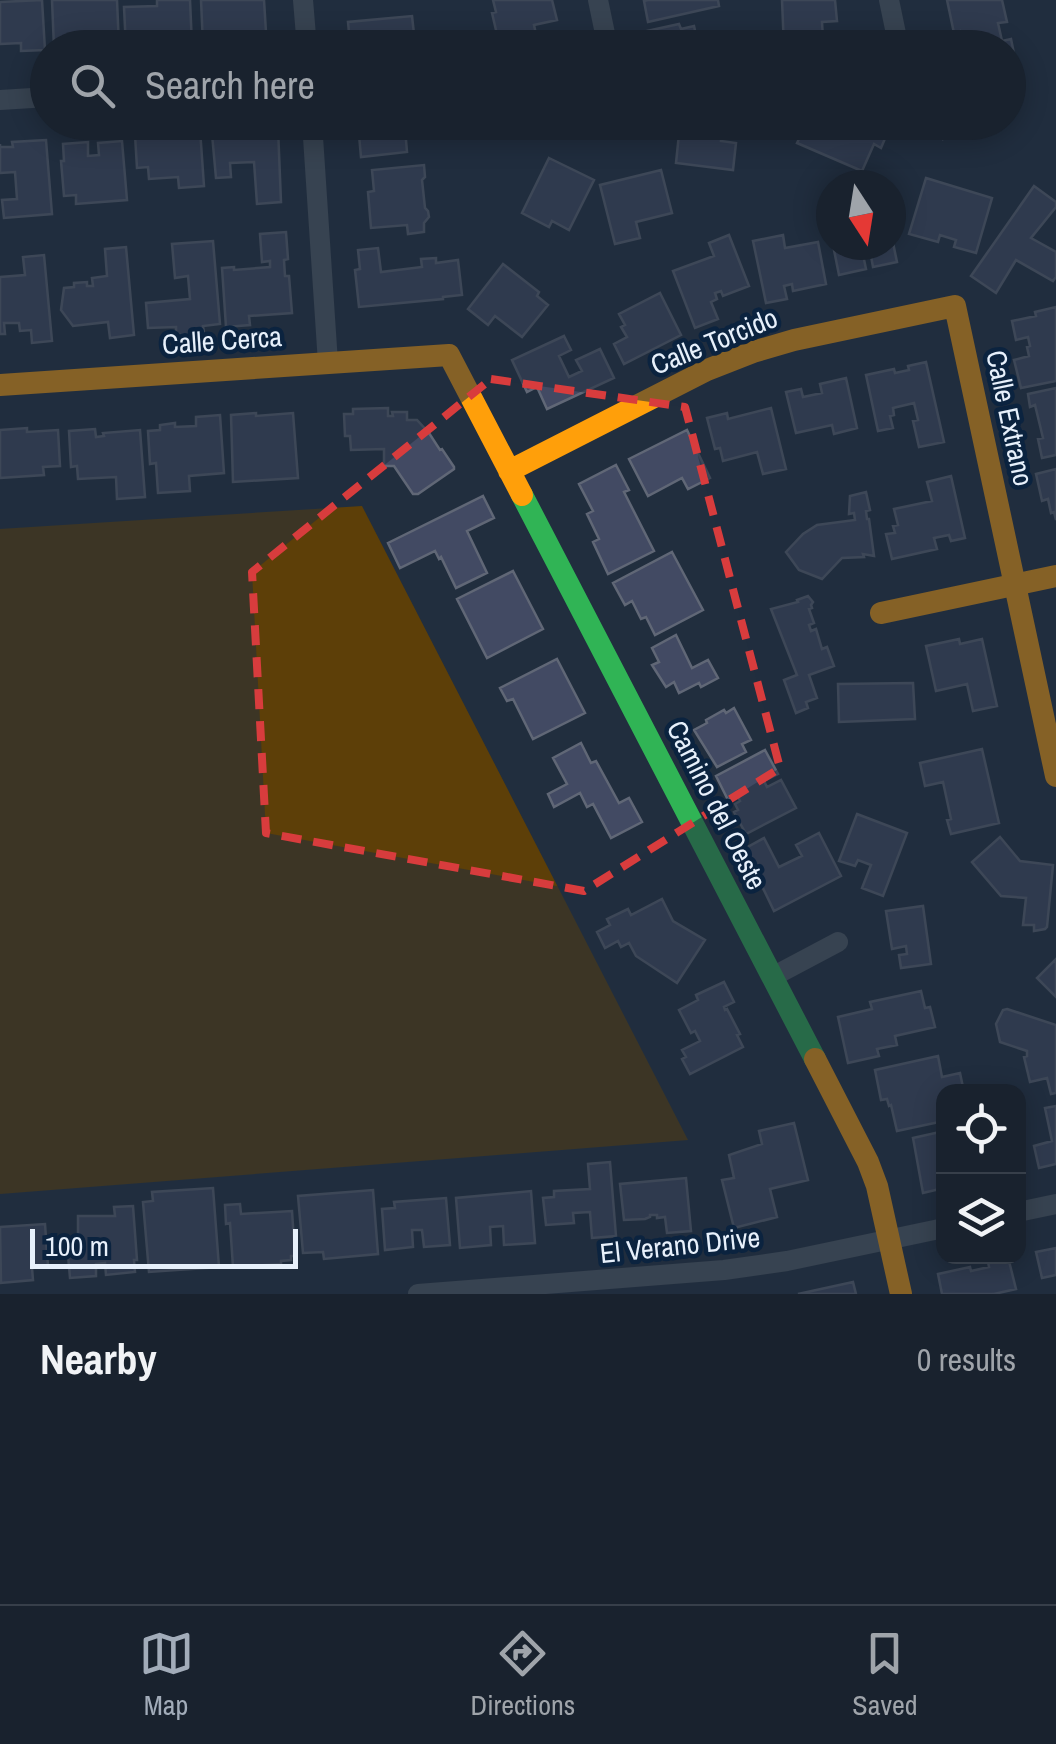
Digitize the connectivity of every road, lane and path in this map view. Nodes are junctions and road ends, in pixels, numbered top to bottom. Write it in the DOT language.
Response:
graph roads {
  1 [pos="303,0"];
  2 [pos="598,0"];
  3 [pos="889,0"];
  4 [pos="305,30"];
  5 [pos="604,30"];
  6 [pos="895,30"];
  7 [pos="30,98"];
  8 [pos="0,100"];
  9 [pos="313,140"];
  10 [pos="955,306"];
  11 [pos="449,355"];
  12 [pos="328,363"];
  13 [pos="0,385"];
  14 [pos="510,472"];
  15 [pos="1056,576"];
  16 [pos="1015,584"];
  17 [pos="881,613"];
  18 [pos="1056,776"];
  19 [pos="838,942"];
  20 [pos="772,976"];
  21 [pos="1056,1204"];
  22 [pos="1026,1210"];
  23 [pos="936,1230"];
  24 [pos="890,1240"];
  25 [pos="621,1287"];
  26 [pos="418,1294"];
  27 [pos="901,1294"];
  1 -- 4 [label="street"];
  2 -- 5 [label="street"];
  3 -- 6 [label="street"];
  7 -- 8 [label="street"];
  9 -- 12 [label="street"];
  10 -- 14 [label="street, Calle Torcido"];
  10 -- 16 [label="street, Calle Extrano"];
  11 -- 12 [label="street, Calle Cerca"];
  11 -- 14 [label="street, Camino del Oeste"];
  12 -- 13 [label="street, Calle Cerca"];
  14 -- 20 [label="street, Camino del Oeste"];
  15 -- 16 [label="street"];
  16 -- 17 [label="street"];
  16 -- 18 [label="street, Calle Extrano"];
  19 -- 20 [label="street"];
  20 -- 24 [label="street, Camino del Oeste"];
  21 -- 22 [label="street"];
  23 -- 24 [label="street, El Verano Drive"];
  24 -- 25 [label="street, El Verano Drive"];
  24 -- 27 [label="street, Camino del Oeste"];
  25 -- 26 [label="street, El Verano Drive"];
}
